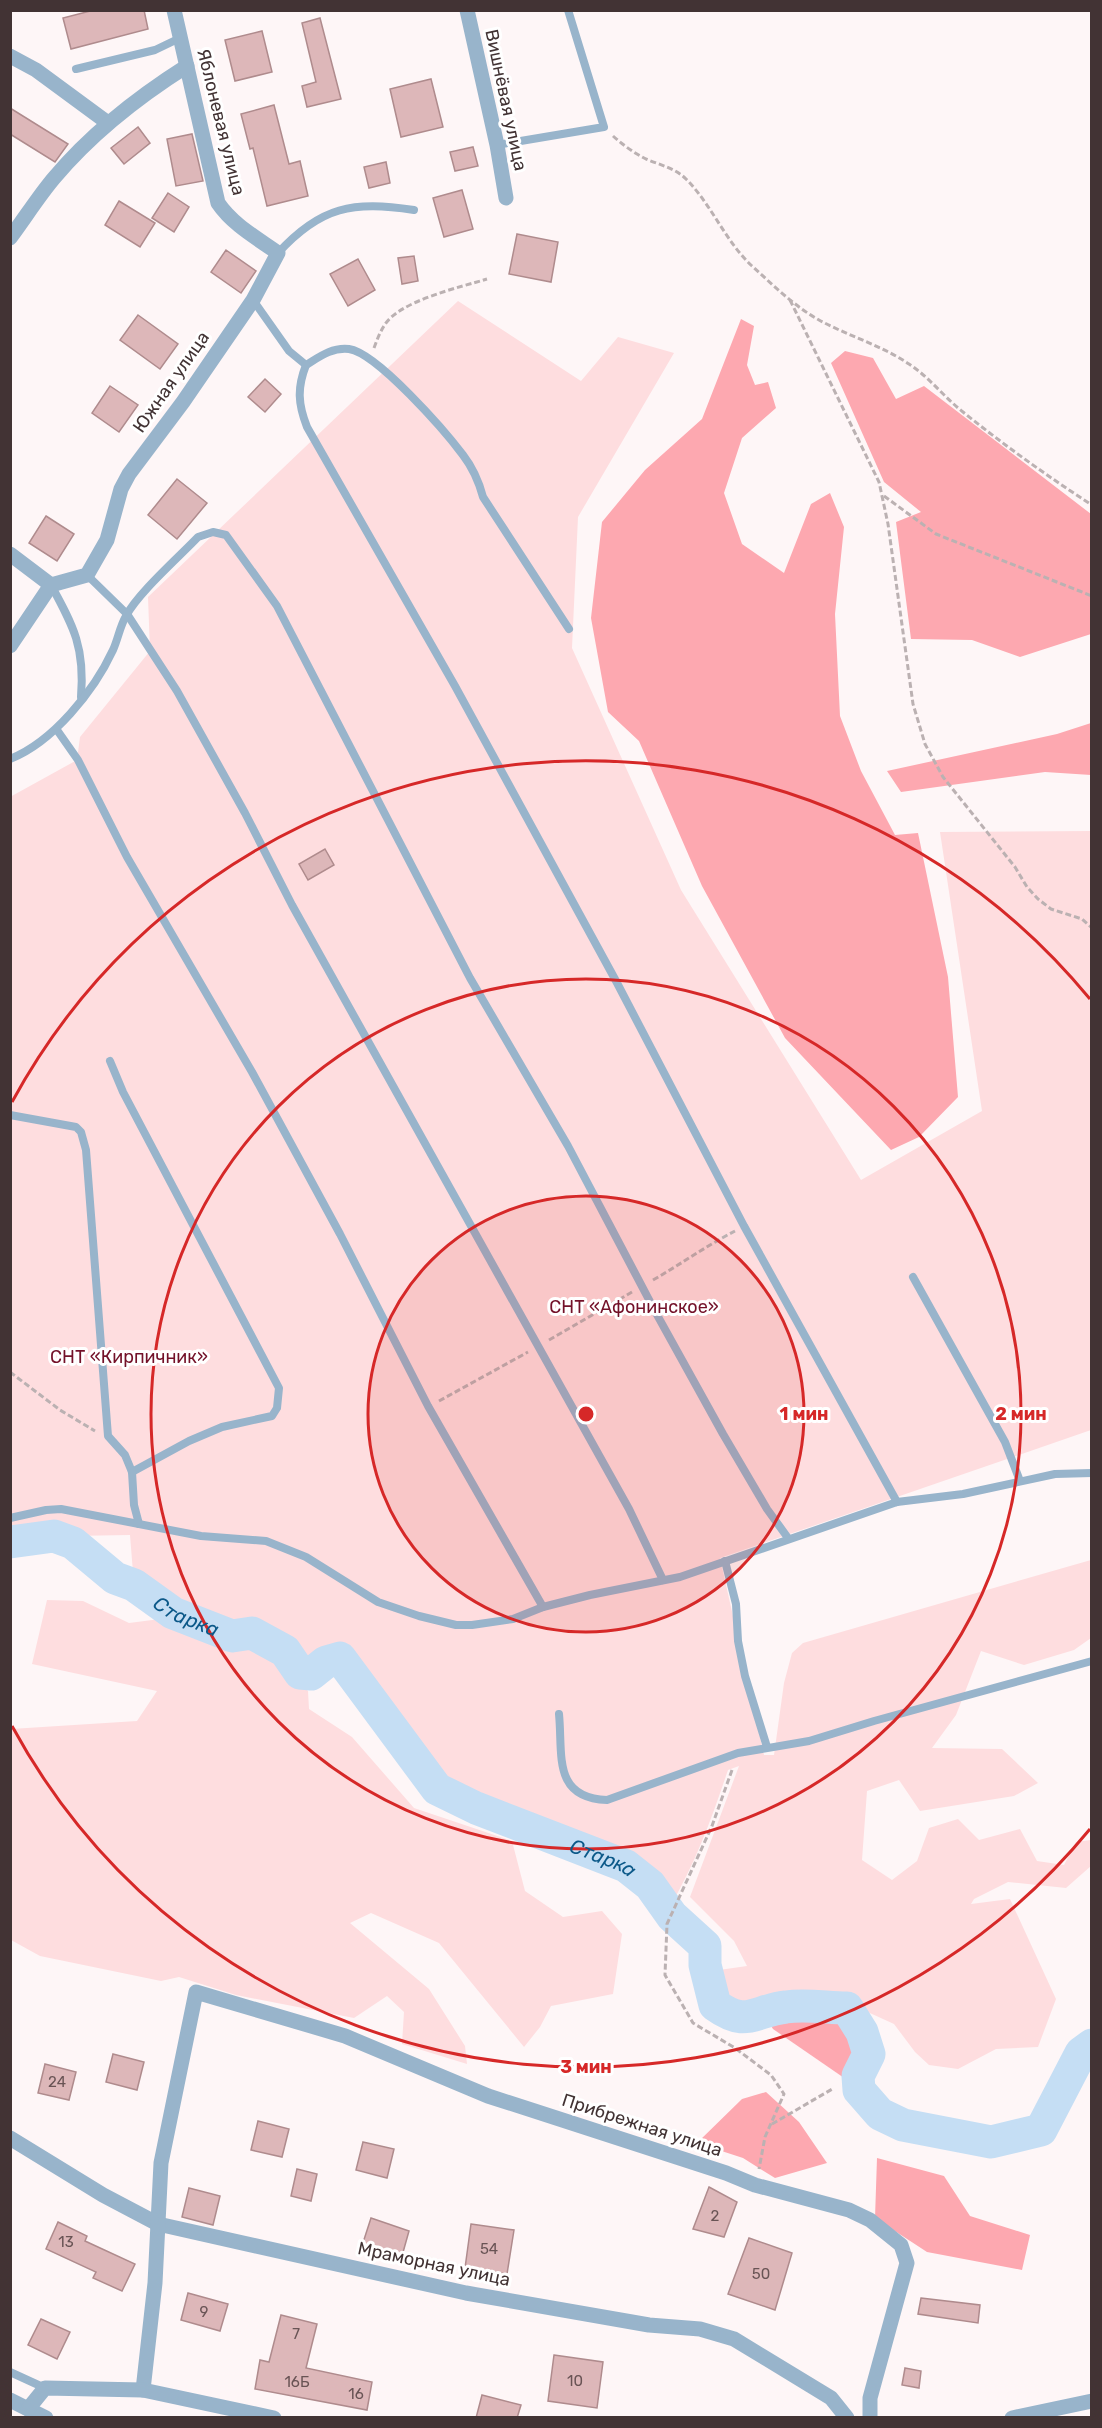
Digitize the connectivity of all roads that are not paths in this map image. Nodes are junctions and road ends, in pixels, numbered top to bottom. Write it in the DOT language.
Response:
graph roads {
  1 [pos="174,10"];
  2 [pos="467,10"];
  3 [pos="568,10"];
  4 [pos="180,38"];
  5 [pos="10,56"];
  6 [pos="187,66"];
  7 [pos="76,69"];
  8 [pos="108,123"];
  9 [pos="497,145"];
  10 [pos="506,198"];
  11 [pos="414,210"];
  12 [pos="13,232"];
  13 [pos="278,253"];
  14 [pos="253,300"];
  15 [pos="306,364"];
  16 [pos="10,554"];
  17 [pos="87,575"];
  18 [pos="51,585"];
  19 [pos="127,614"];
  20 [pos="569,629"];
  21 [pos="10,645"];
  22 [pos="81,699"];
  23 [pos="57,730"];
  24 [pos="10,759"];
  25 [pos="110,1061"];
  26 [pos="10,1115"];
  27 [pos="913,1276"];
  28 [pos="132,1472"];
  29 [pos="1092,1473"];
  30 [pos="1020,1481"];
  31 [pos="897,1502"];
  32 [pos="10,1518"];
  33 [pos="139,1524"];
  34 [pos="788,1538"];
  35 [pos="725,1561"];
  36 [pos="663,1580"];
  37 [pos="543,1607"];
  38 [pos="1092,1661"];
  39 [pos="559,1714"];
  40 [pos="766,1747"];
  41 [pos="10,2138"];
  42 [pos="158,2224"];
  43 [pos="10,2372"];
  44 [pos="45,2388"];
  45 [pos="143,2390"];
  46 [pos="10,2400"];
  47 [pos="1092,2401"];
  48 [pos="28,2409"];
  49 [pos="46,2418"];
  50 [pos="274,2418"];
  51 [pos="847,2418"];
  52 [pos="870,2418"];
  53 [pos="1012,2418"];
  1 -- 4 [label="street, Яблоневая улица"];
  2 -- 9 [label="street, Вишнёвая улица"];
  3 -- 9 [label="lane"];
  4 -- 6 [label="street, Яблоневая улица"];
  4 -- 7 [label="lane"];
  5 -- 8 [label="street"];
  6 -- 8 [label="street"];
  6 -- 13 [label="street, Яблоневая улица"];
  8 -- 12 [label="street"];
  9 -- 10 [label="street, Вишнёвая улица"];
  11 -- 13 [label="lane, Южная улица"];
  13 -- 14 [label="street, Южная улица"];
  14 -- 15 [label="lane"];
  14 -- 17 [label="street, Южная улица"];
  15 -- 20 [label="lane"];
  15 -- 31 [label="lane"];
  16 -- 18 [label="street"];
  17 -- 18 [label="street"];
  17 -- 19 [label="lane"];
  18 -- 21 [label="street"];
  18 -- 22 [label="lane"];
  19 -- 22 [label="lane"];
  19 -- 34 [label="lane"];
  19 -- 36 [label="lane"];
  22 -- 23 [label="lane"];
  23 -- 24 [label="lane"];
  23 -- 37 [label="lane"];
  25 -- 28 [label="lane"];
  26 -- 28 [label="lane"];
  27 -- 30 [label="lane"];
  28 -- 33 [label="lane"];
  29 -- 30 [label="lane"];
  30 -- 31 [label="lane"];
  31 -- 34 [label="lane"];
  32 -- 33 [label="lane"];
  33 -- 37 [label="lane"];
  34 -- 35 [label="lane"];
  35 -- 36 [label="lane"];
  35 -- 40 [label="lane"];
  36 -- 37 [label="lane"];
  38 -- 40 [label="lane"];
  39 -- 40 [label="lane"];
  41 -- 42 [label="street, Мраморная улица"];
  42 -- 45 [label="street"];
  42 -- 51 [label="street, Мраморная улица"];
  42 -- 52 [label="street, Прибрежная улица"];
  43 -- 44 [label="lane"];
  44 -- 45 [label="street"];
  44 -- 48 [label="street"];
  45 -- 50 [label="street"];
  46 -- 48 [label="street"];
  47 -- 53 [label="street"];
  48 -- 49 [label="street"];
}
